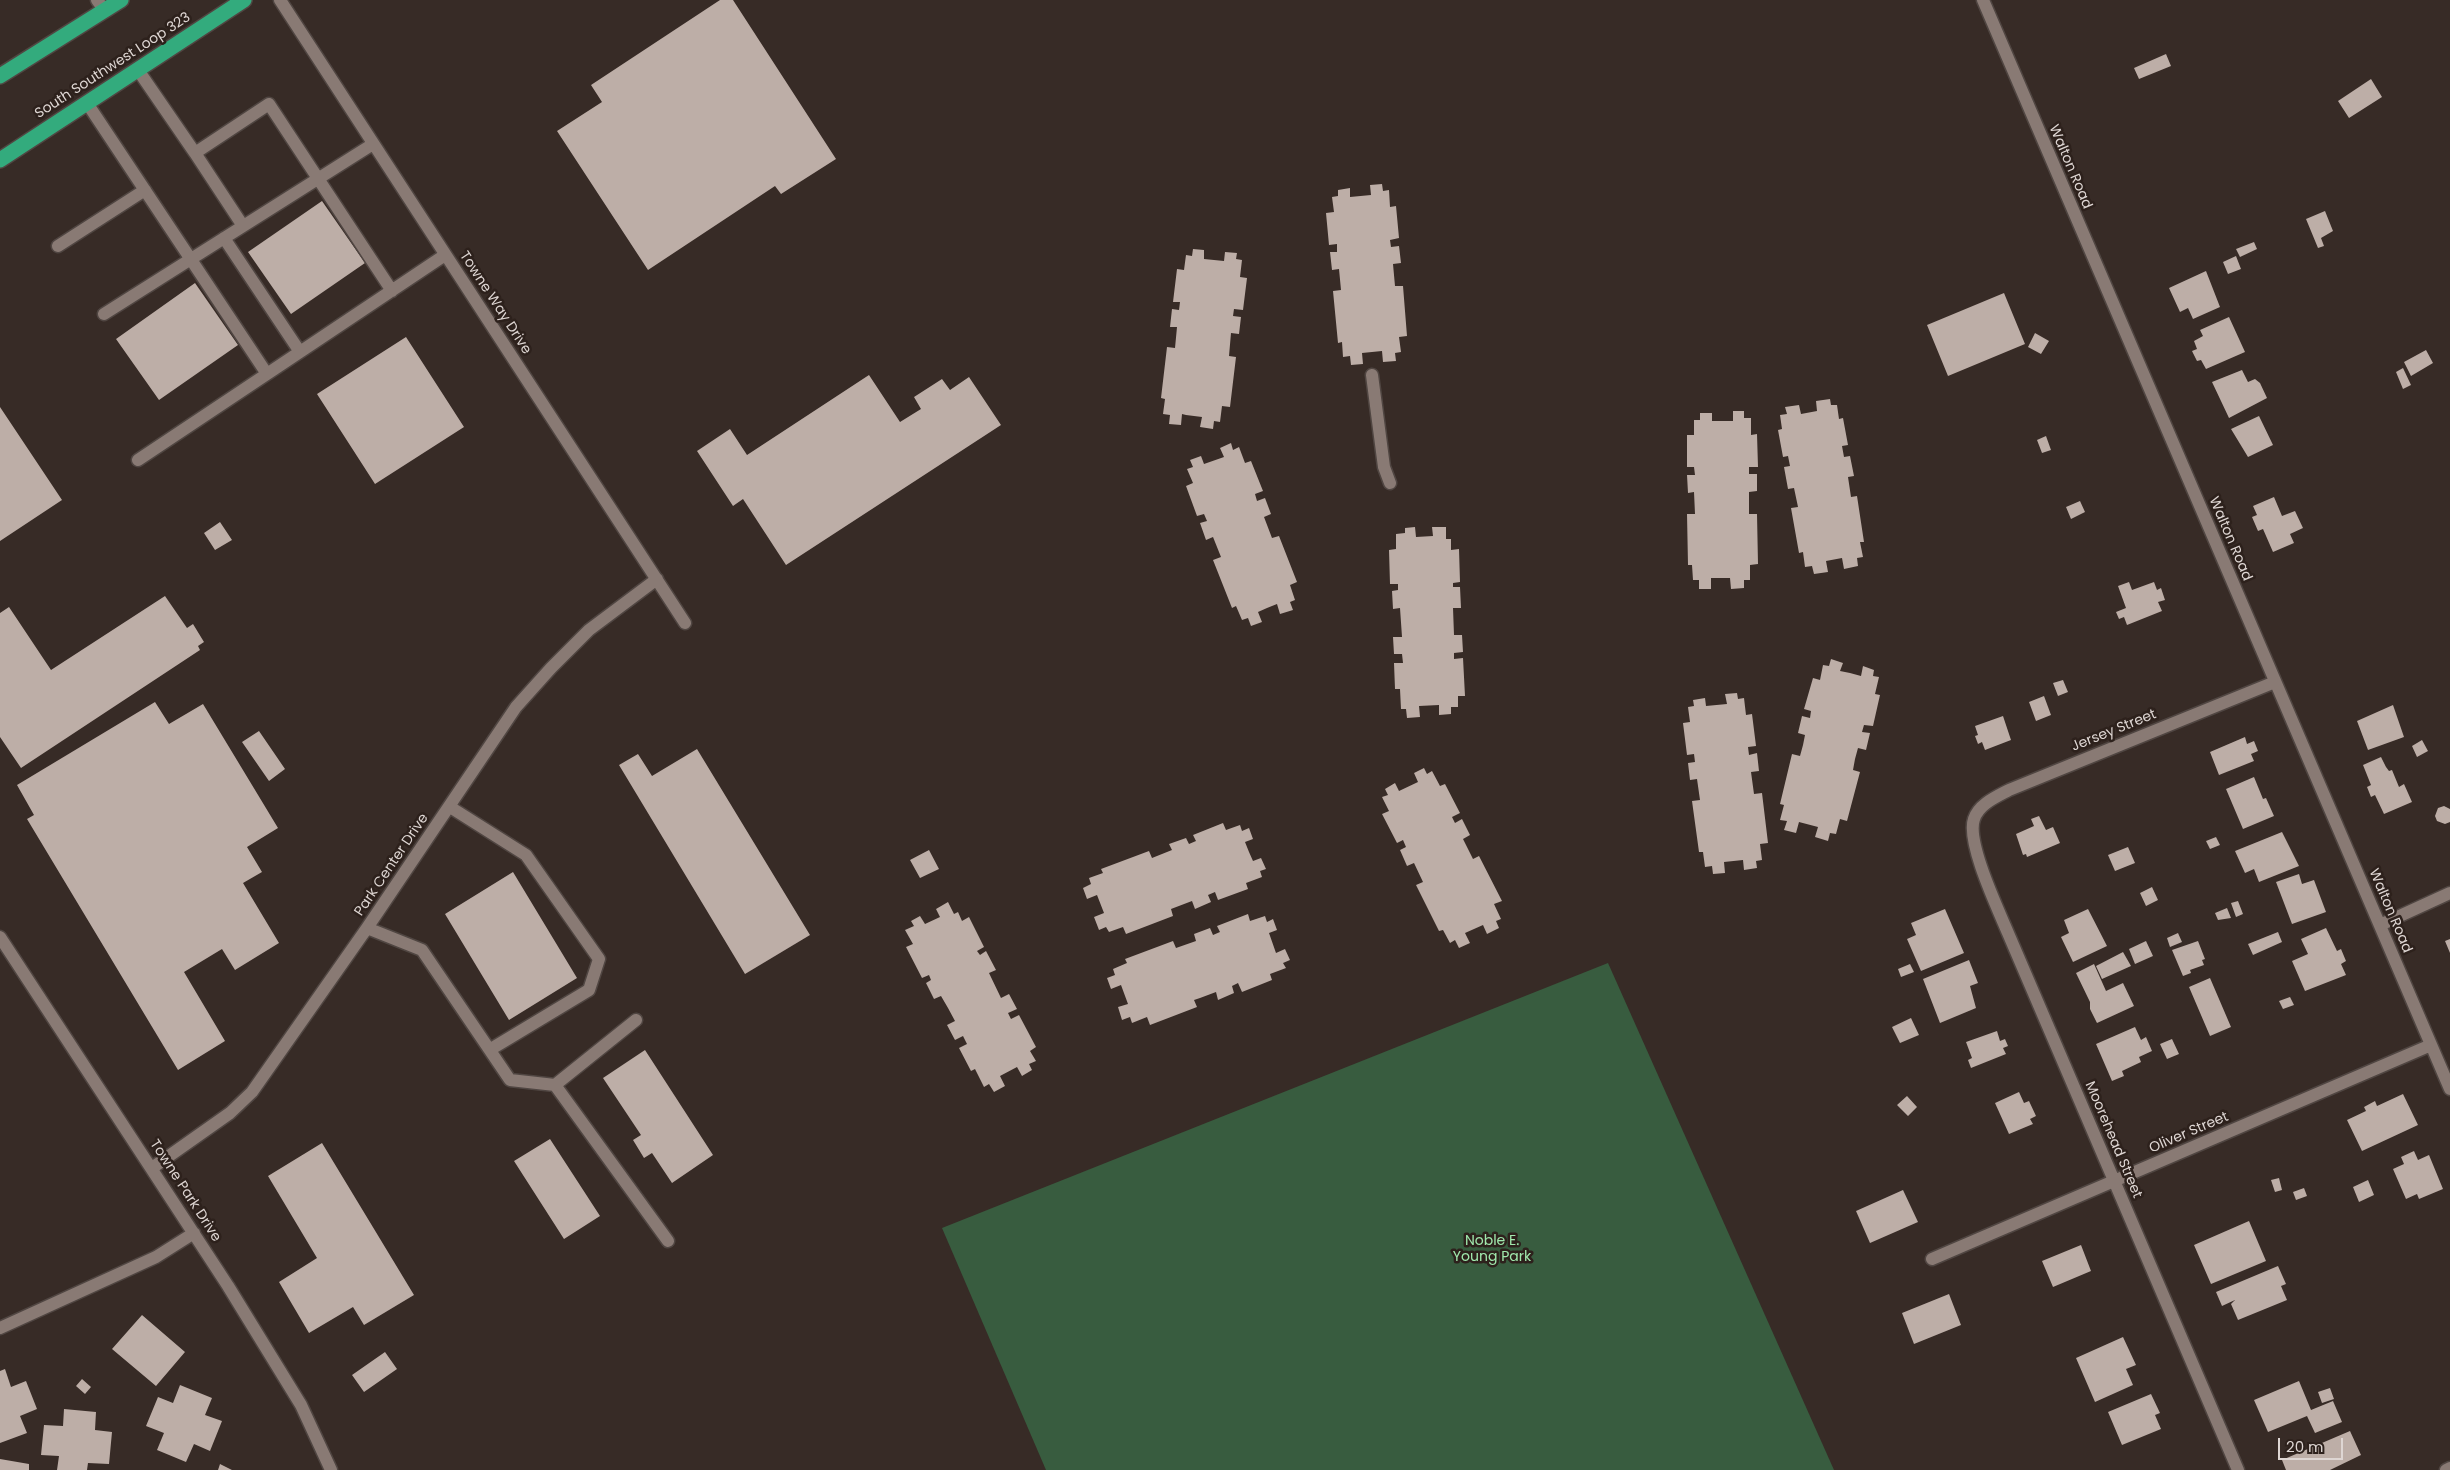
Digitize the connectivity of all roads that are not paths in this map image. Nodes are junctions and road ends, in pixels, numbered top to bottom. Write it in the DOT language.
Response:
graph roads {
  1 [pos="121,0"];
  2 [pos="244,0"];
  3 [pos="280,0"];
  4 [pos="1983,0"];
  5 [pos="101,6"];
  6 [pos="138,70"];
  7 [pos="0,76"];
  8 [pos="87,103"];
  9 [pos="374,144"];
  10 [pos="195,153"];
  11 [pos="0,160"];
  12 [pos="318,179"];
  13 [pos="145,190"];
  14 [pos="243,226"];
  15 [pos="224,238"];
  16 [pos="58,246"];
  17 [pos="445,255"];
  18 [pos="191,259"];
  19 [pos="392,291"];
  20 [pos="104,314"];
  21 [pos="300,352"];
  22 [pos="267,374"];
  23 [pos="1372,375"];
  24 [pos="138,460"];
  25 [pos="1390,483"];
  26 [pos="657,579"];
  27 [pos="685,623"];
  28 [pos="2275,682"];
  29 [pos="450,807"];
  30 [pos="1973,819"];
  31 [pos="2450,893"];
  32 [pos="2380,925"];
  33 [pos="367,928"];
  34 [pos="0,937"];
  35 [pos="636,1020"];
  36 [pos="2431,1044"];
  37 [pos="491,1048"];
  38 [pos="555,1085"];
  39 [pos="2450,1089"];
  40 [pos="152,1168"];
  41 [pos="2115,1181"];
  42 [pos="194,1233"];
  43 [pos="668,1241"];
  44 [pos="1932,1259"];
  45 [pos="0,1328"];
  46 [pos="2450,1468"];
  47 [pos="331,1470"];
  48 [pos="2238,1470"];
  49 [pos="2446,1470"];
  1 -- 5 [label="highway"];
  2 -- 6 [label="highway, South Southwest Loop 323"];
  3 -- 9 [label="street, Towne Way Drive"];
  4 -- 28 [label="street, Walton Road"];
  5 -- 7 [label="highway"];
  6 -- 8 [label="highway, South Southwest Loop 323"];
  6 -- 10 [label="street"];
  8 -- 11 [label="highway, South Southwest Loop 323"];
  8 -- 13 [label="street"];
  9 -- 12 [label="street"];
  9 -- 17 [label="street, Towne Way Drive"];
  10 -- 12 [label="street"];
  10 -- 14 [label="street"];
  12 -- 14 [label="street"];
  12 -- 19 [label="street"];
  13 -- 16 [label="street"];
  13 -- 18 [label="street"];
  14 -- 15 [label="street"];
  15 -- 18 [label="street"];
  15 -- 21 [label="street"];
  17 -- 19 [label="street"];
  17 -- 26 [label="street, Towne Way Drive"];
  18 -- 20 [label="street"];
  18 -- 22 [label="street"];
  19 -- 21 [label="street"];
  21 -- 22 [label="street"];
  22 -- 24 [label="street"];
  23 -- 25 [label="street"];
  26 -- 27 [label="street, Towne Way Drive"];
  26 -- 29 [label="street, Park Center Drive"];
  28 -- 30 [label="street, Jersey Street"];
  28 -- 32 [label="street, Walton Road"];
  29 -- 33 [label="street, Park Center Drive"];
  29 -- 37 [label="street"];
  30 -- 41 [label="street, Moorehead Street"];
  31 -- 32 [label="street"];
  32 -- 36 [label="street, Walton Road"];
  33 -- 37 [label="street"];
  33 -- 40 [label="street, Park Center Drive"];
  34 -- 40 [label="street, Towne Park Drive"];
  35 -- 38 [label="street"];
  36 -- 39 [label="street, Walton Road"];
  36 -- 41 [label="street, Oliver Street"];
  37 -- 38 [label="street"];
  38 -- 43 [label="street"];
  40 -- 42 [label="street, Towne Park Drive"];
  41 -- 44 [label="street, Oliver Street"];
  41 -- 48 [label="street, Moorehead Street"];
  42 -- 45 [label="street"];
  42 -- 47 [label="street, Towne Park Drive"];
  46 -- 49 [label="street"];
}
